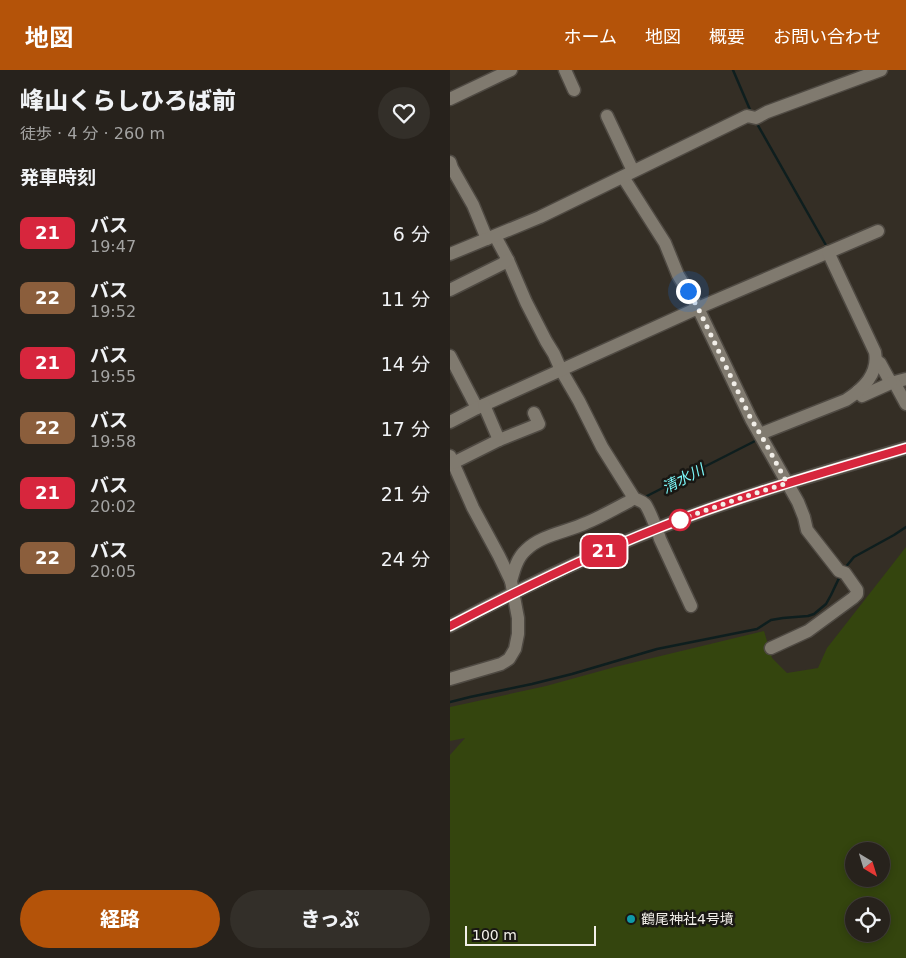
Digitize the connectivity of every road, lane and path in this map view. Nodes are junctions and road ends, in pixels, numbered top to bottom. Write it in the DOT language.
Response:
graph roads {
  1 [pos="511,70"];
  2 [pos="565,70"];
  3 [pos="881,70"];
  4 [pos="574,90"];
  5 [pos="450,99"];
  6 [pos="607,116"];
  7 [pos="450,162"];
  8 [pos="628,174"];
  9 [pos="878,232"];
  10 [pos="491,238"];
  11 [pos="828,252"];
  12 [pos="450,254"];
  13 [pos="508,260"];
  14 [pos="450,290"];
  15 [pos="698,308"];
  16 [pos="450,356"];
  17 [pos="878,362"];
  18 [pos="560,370"];
  19 [pos="897,381"];
  20 [pos="860,393"];
  21 [pos="906,404"];
  22 [pos="480,407"];
  23 [pos="534,414"];
  24 [pos="450,422"];
  25 [pos="762,438"];
  26 [pos="499,440"];
  27 [pos="906,448"];
  28 [pos="452,460"];
  29 [pos="787,483"];
  30 [pos="638,500"];
  31 [pos="657,528"];
  32 [pos="512,587"];
  33 [pos="691,606"];
  34 [pos="450,626"];
  35 [pos="771,648"];
  36 [pos="450,679"];
  1 -- 5 [label="street"];
  2 -- 4 [label="street"];
  3 -- 8 [label="street"];
  6 -- 8 [label="street"];
  7 -- 10 [label="street"];
  8 -- 10 [label="street"];
  8 -- 15 [label="street"];
  9 -- 11 [label="street"];
  10 -- 12 [label="street"];
  10 -- 13 [label="street"];
  11 -- 15 [label="street"];
  11 -- 17 [label="street"];
  13 -- 14 [label="street"];
  13 -- 18 [label="street"];
  15 -- 18 [label="street"];
  15 -- 25 [label="street"];
  16 -- 22 [label="street"];
  17 -- 19 [label="street"];
  17 -- 20 [label="street"];
  18 -- 22 [label="street"];
  18 -- 30 [label="street"];
  19 -- 20 [label="street"];
  19 -- 21 [label="street"];
  20 -- 25 [label="street"];
  22 -- 24 [label="street"];
  22 -- 26 [label="street"];
  23 -- 26 [label="street"];
  25 -- 29 [label="street"];
  26 -- 28 [label="street"];
  27 -- 29 [label="street"];
  28 -- 32 [label="street"];
  29 -- 31 [label="street"];
  29 -- 35 [label="street"];
  30 -- 31 [label="street"];
  30 -- 32 [label="street"];
  31 -- 32 [label="street"];
  31 -- 33 [label="street"];
  32 -- 34 [label="street"];
  32 -- 36 [label="street"];
}
